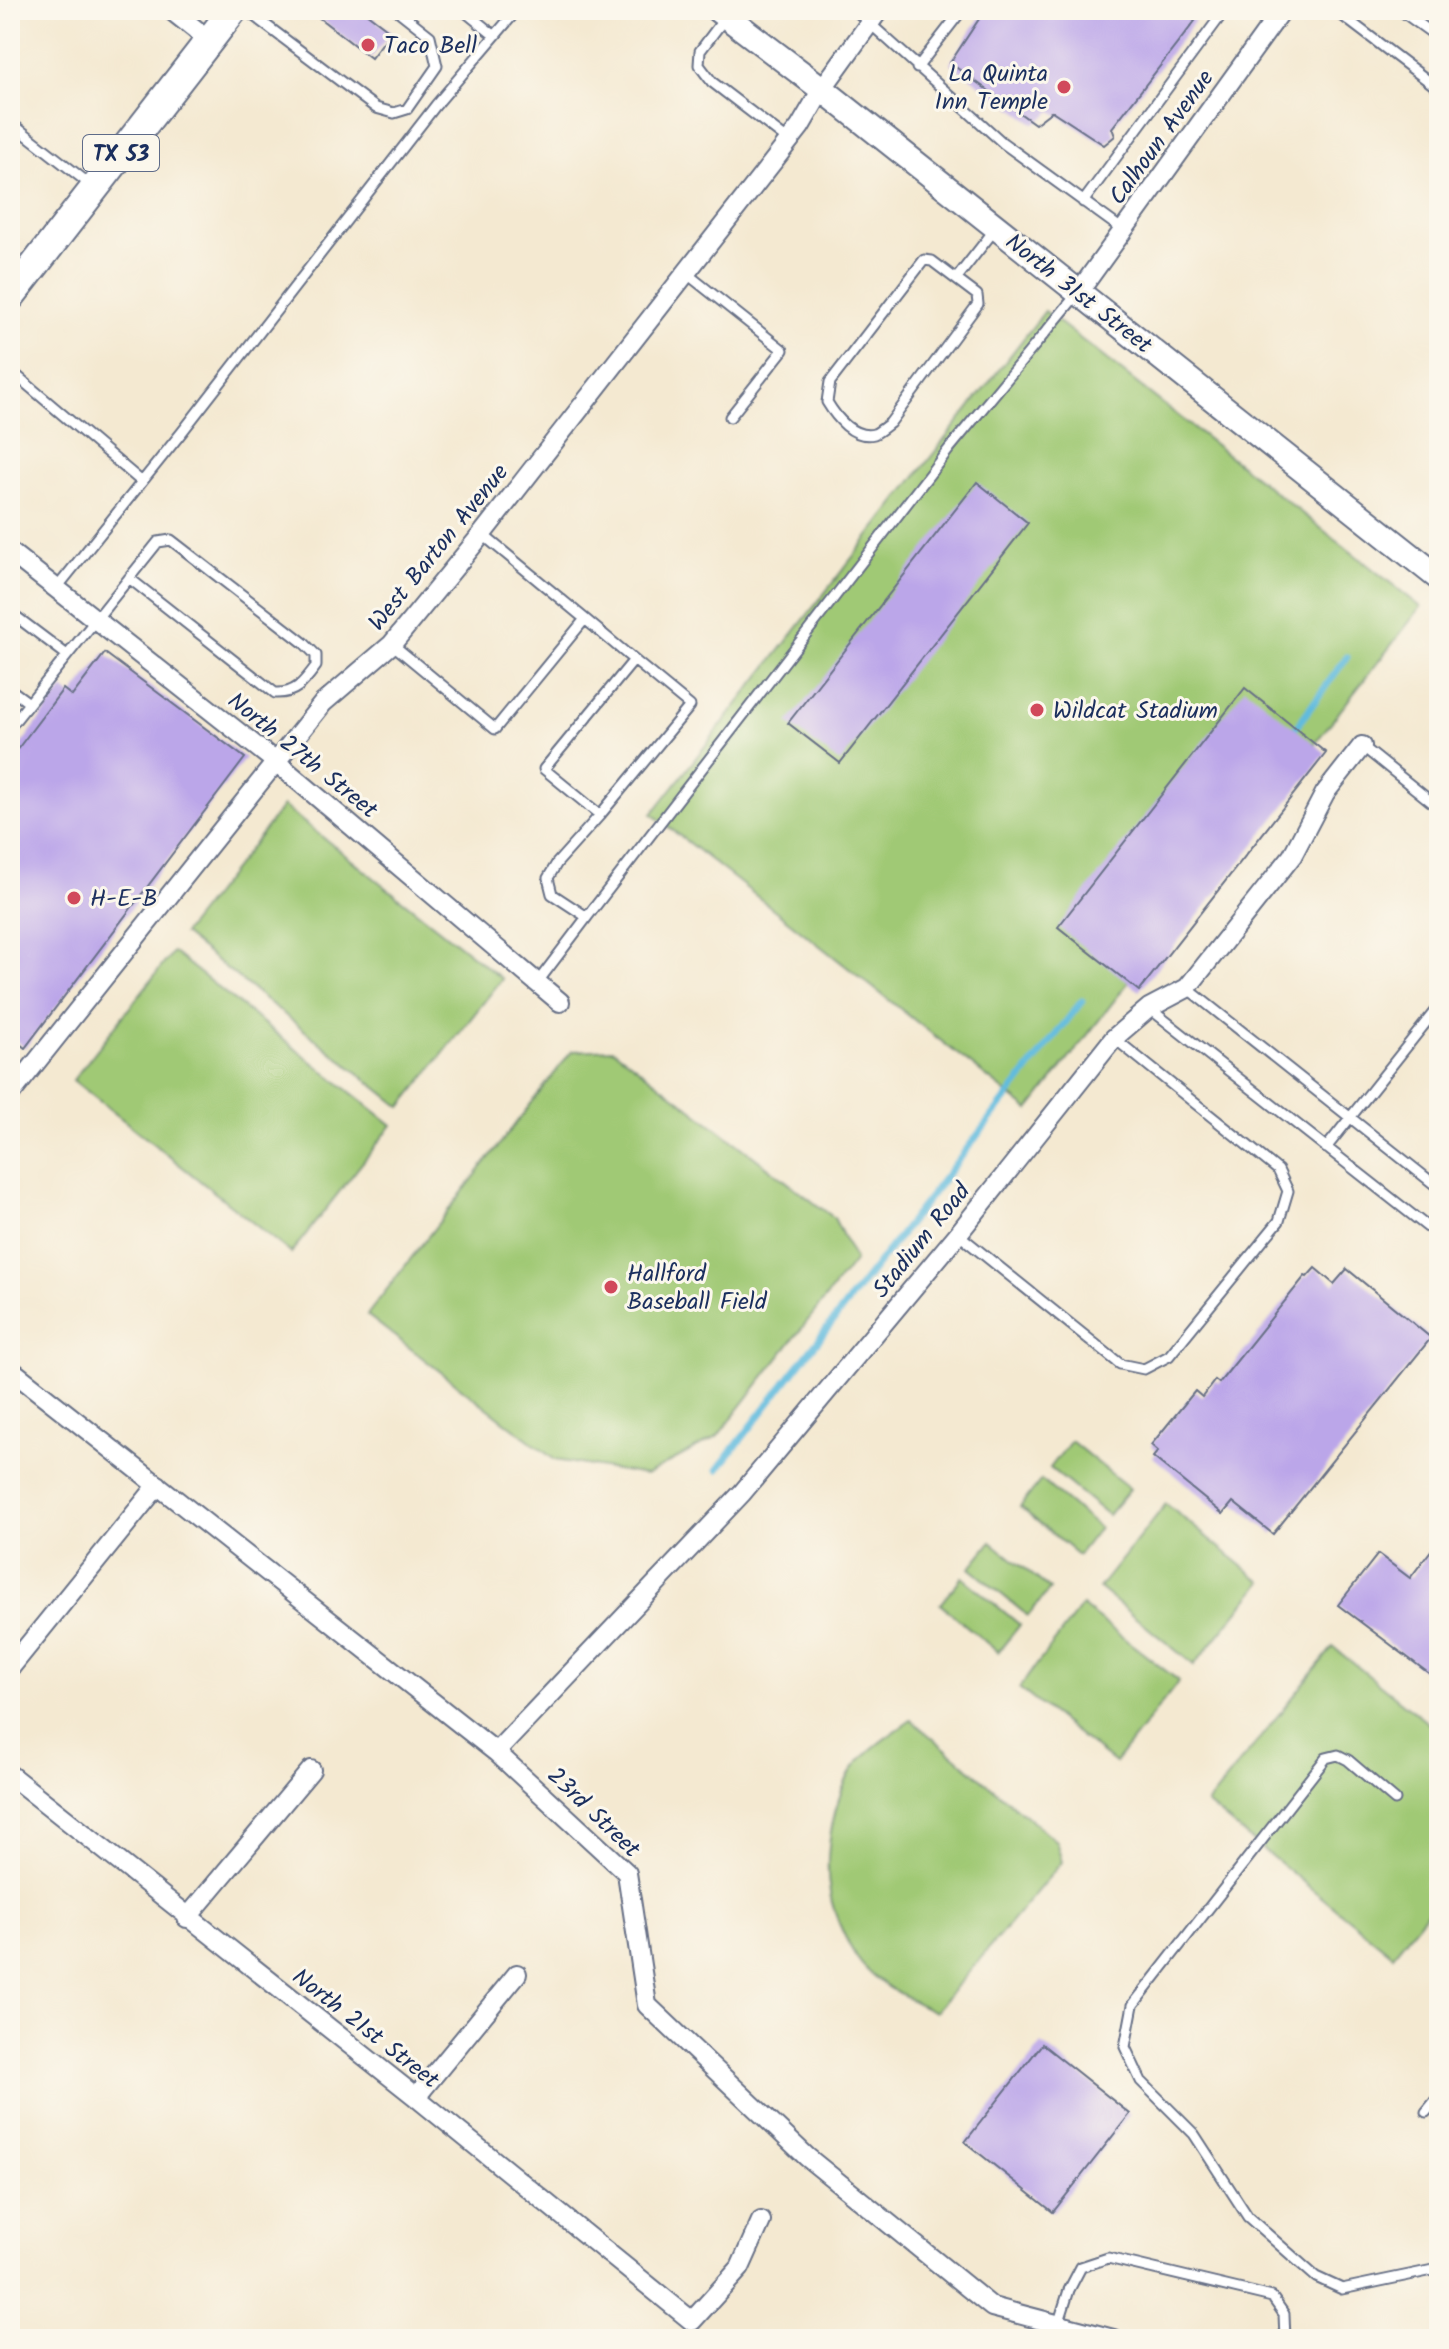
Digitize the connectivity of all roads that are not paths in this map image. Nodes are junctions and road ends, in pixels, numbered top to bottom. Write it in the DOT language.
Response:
graph roads {
  1 [pos="17,10"];
  2 [pos="171,10"];
  3 [pos="233,10"];
  4 [pos="246,10"];
  5 [pos="397,10"];
  6 [pos="463,10"];
  7 [pos="517,10"];
  8 [pos="855,10"];
  9 [pos="962,10"];
  10 [pos="1225,10"];
  11 [pos="1282,10"];
  12 [pos="1335,10"];
  13 [pos="1400,10"];
  14 [pos="722,13"];
  15 [pos="874,17"];
  16 [pos="10,19"];
  17 [pos="1439,32"];
  18 [pos="495,36"];
  19 [pos="209,40"];
  20 [pos="917,68"];
  21 [pos="822,89"];
  22 [pos="1439,89"];
  23 [pos="10,122"];
  24 [pos="789,141"];
  25 [pos="95,188"];
  26 [pos="1083,202"];
  27 [pos="997,228"];
  28 [pos="1123,230"];
  29 [pos="686,273"];
  30 [pos="956,279"];
  31 [pos="1078,293"];
  32 [pos="10,297"];
  33 [pos="10,370"];
  34 [pos="730,417"];
  35 [pos="142,482"];
  36 [pos="482,534"];
  37 [pos="10,552"];
  38 [pos="129,578"];
  39 [pos="1439,578"];
  40 [pos="56,589"];
  41 [pos="10,612"];
  42 [pos="95,619"];
  43 [pos="585,619"];
  44 [pos="392,644"];
  45 [pos="67,655"];
  46 [pos="634,660"];
  47 [pos="10,689"];
  48 [pos="29,703"];
  49 [pos="10,727"];
  50 [pos="1362,746"];
  51 [pos="276,762"];
  52 [pos="1439,808"];
  53 [pos="600,815"];
  54 [pos="587,917"];
  55 [pos="537,983"];
  56 [pos="1187,988"];
  57 [pos="560,1002"];
  58 [pos="1439,1006"];
  59 [pos="1149,1008"];
  60 [pos="1114,1038"];
  61 [pos="10,1095"];
  62 [pos="1350,1118"];
  63 [pos="1326,1148"];
  64 [pos="1439,1188"];
  65 [pos="958,1234"];
  66 [pos="1439,1236"];
  67 [pos="10,1369"];
  68 [pos="158,1485"];
  69 [pos="10,1668"];
  70 [pos="496,1752"];
  71 [pos="311,1770"];
  72 [pos="10,1775"];
  73 [pos="1395,1800"];
  74 [pos="187,1918"];
  75 [pos="517,1974"];
  76 [pos="1439,2096"];
  77 [pos="416,2097"];
  78 [pos="1426,2112"];
  79 [pos="761,2221"];
  80 [pos="1439,2273"];
  81 [pos="1058,2325"];
  82 [pos="1113,2339"];
  83 [pos="1285,2339"];
  1 -- 16 [label="lane"];
  2 -- 19 [label="street"];
  3 -- 19 [label="main road, TX 53"];
  4 -- 5 [label="lane"];
  6 -- 18 [label="lane"];
  7 -- 18 [label="lane"];
  8 -- 15 [label="lane"];
  9 -- 20 [label="lane"];
  10 -- 26 [label="lane"];
  11 -- 28 [label="street, Calhoun Avenue"];
  12 -- 22 [label="lane"];
  13 -- 17 [label="lane"];
  14 -- 21 [label="street, North 31st Street"];
  14 -- 24 [label="lane"];
  15 -- 20 [label="lane"];
  15 -- 21 [label="street, West Barton Avenue"];
  18 -- 35 [label="lane"];
  19 -- 25 [label="main road, TX 53"];
  20 -- 26 [label="lane"];
  21 -- 24 [label="street, West Barton Avenue"];
  21 -- 27 [label="street, North 31st Street"];
  23 -- 25 [label="lane"];
  24 -- 29 [label="street, West Barton Avenue"];
  25 -- 32 [label="main road, TX 53"];
  26 -- 28 [label="lane"];
  27 -- 30 [label="lane"];
  27 -- 31 [label="street, North 31st Street"];
  28 -- 31 [label="street, Calhoun Avenue"];
  29 -- 34 [label="lane"];
  29 -- 36 [label="street, West Barton Avenue"];
  30 -- 30 [label="lane"];
  31 -- 39 [label="street, North 31st Street"];
  31 -- 54 [label="lane"];
  33 -- 35 [label="lane"];
  35 -- 40 [label="lane"];
  36 -- 43 [label="lane"];
  36 -- 44 [label="street, West Barton Avenue"];
  37 -- 40 [label="street, North 27th Street"];
  38 -- 38 [label="lane"];
  38 -- 42 [label="lane"];
  40 -- 42 [label="street, North 27th Street"];
  41 -- 45 [label="lane"];
  42 -- 45 [label="lane"];
  42 -- 51 [label="street, North 27th Street"];
  43 -- 44 [label="lane"];
  43 -- 46 [label="lane"];
  44 -- 51 [label="street, West Barton Avenue"];
  45 -- 48 [label="lane"];
  46 -- 53 [label="lane"];
  46 -- 53 [label="lane"];
  47 -- 48 [label="lane"];
  48 -- 49 [label="lane"];
  50 -- 52 [label="lane"];
  50 -- 56 [label="street, Stadium Road"];
  51 -- 55 [label="street, North 27th Street"];
  51 -- 61 [label="street, West Barton Avenue"];
  53 -- 54 [label="lane"];
  54 -- 55 [label="lane"];
  55 -- 57 [label="street, North 27th Street"];
  56 -- 59 [label="street, Stadium Road"];
  56 -- 62 [label="lane"];
  58 -- 62 [label="lane"];
  59 -- 60 [label="street, Stadium Road"];
  59 -- 63 [label="lane"];
  60 -- 65 [label="street, Stadium Road"];
  60 -- 65 [label="lane"];
  62 -- 63 [label="lane"];
  62 -- 64 [label="lane"];
  63 -- 66 [label="lane"];
  65 -- 70 [label="street, Stadium Road"];
  67 -- 68 [label="street, 23rd Street"];
  68 -- 69 [label="street"];
  68 -- 70 [label="street, 23rd Street"];
  70 -- 81 [label="street, 23rd Street"];
  71 -- 74 [label="street"];
  72 -- 74 [label="street, North 21st Street"];
  73 -- 80 [label="lane"];
  74 -- 77 [label="street, North 21st Street"];
  75 -- 77 [label="street"];
  76 -- 78 [label="lane"];
  77 -- 79 [label="street, North 21st Street"];
  81 -- 82 [label="street, 23rd Street"];
  81 -- 83 [label="lane"];
}
